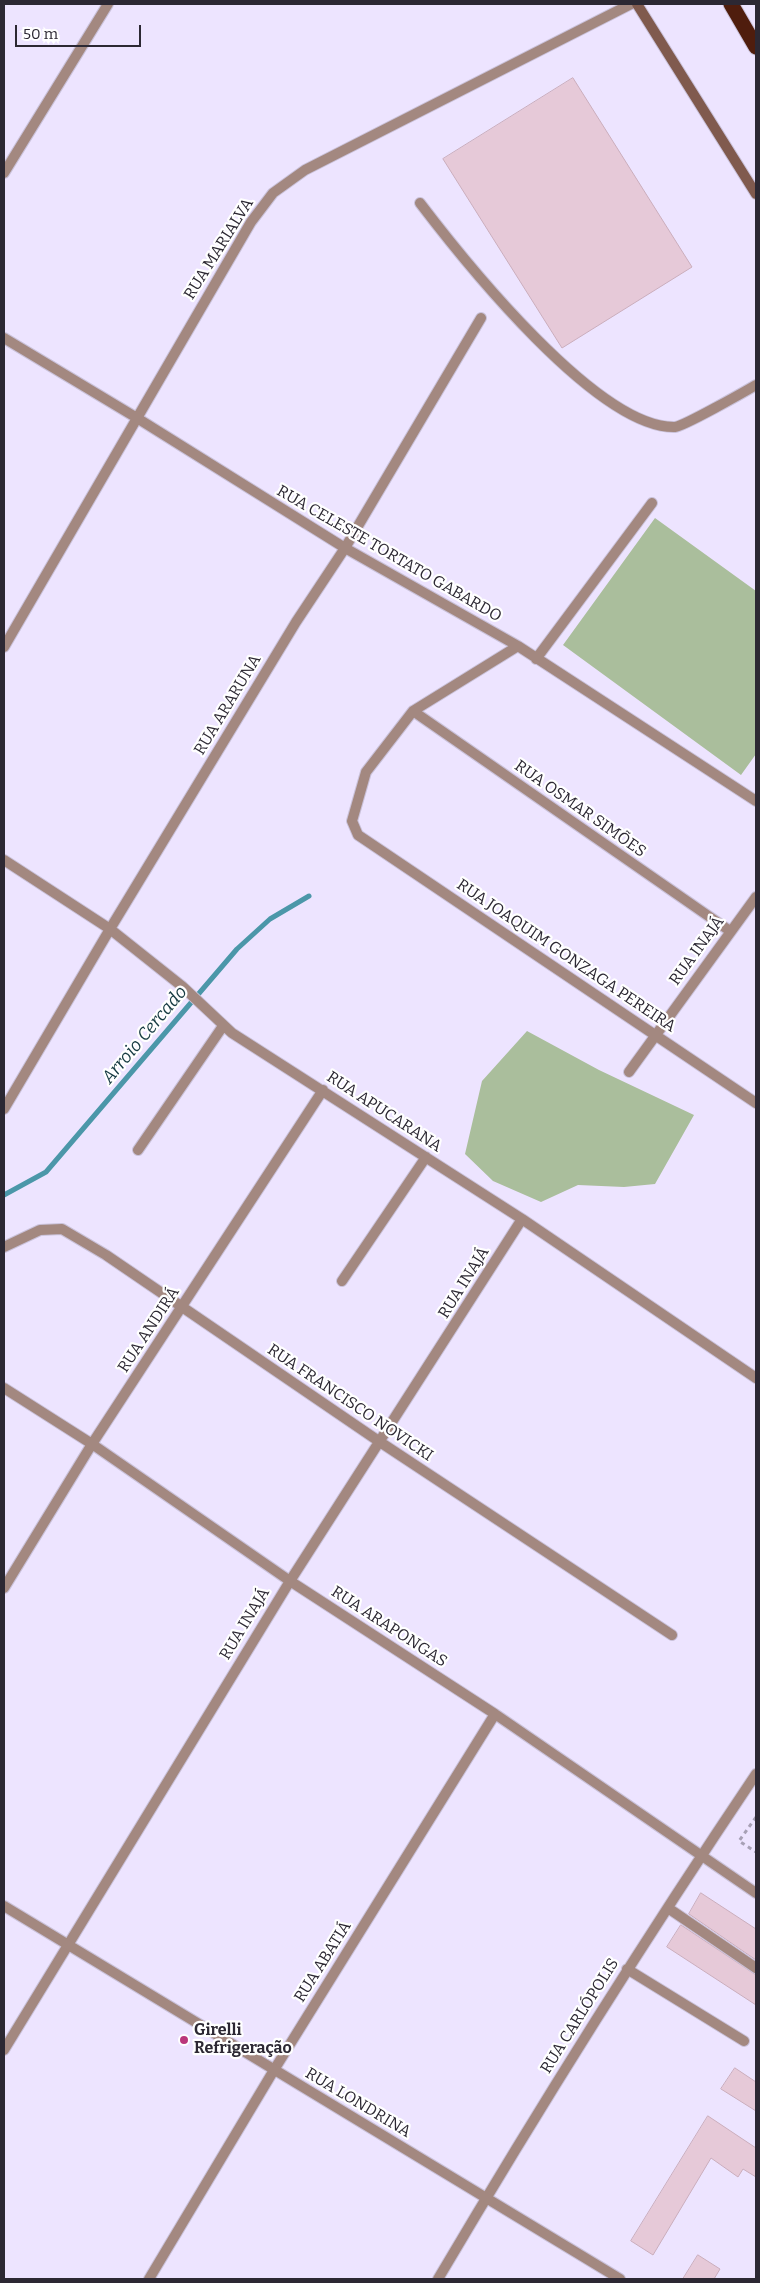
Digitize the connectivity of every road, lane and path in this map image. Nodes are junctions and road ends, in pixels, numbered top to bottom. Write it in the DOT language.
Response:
graph roads {
  1 [pos="108,4"];
  2 [pos="631,4"];
  3 [pos="637,4"];
  4 [pos="731,4"];
  5 [pos="756,47"];
  6 [pos="4,173"];
  7 [pos="756,194"];
  8 [pos="420,204"];
  9 [pos="481,318"];
  10 [pos="4,338"];
  11 [pos="756,385"];
  12 [pos="137,418"];
  13 [pos="652,503"];
  14 [pos="345,548"];
  15 [pos="518,646"];
  16 [pos="4,647"];
  17 [pos="536,659"];
  18 [pos="412,712"];
  19 [pos="756,801"];
  20 [pos="4,860"];
  21 [pos="756,897"];
  22 [pos="110,929"];
  23 [pos="730,931"];
  24 [pos="223,1026"];
  25 [pos="655,1034"];
  26 [pos="629,1072"];
  27 [pos="323,1090"];
  28 [pos="756,1103"];
  29 [pos="4,1109"];
  30 [pos="138,1150"];
  31 [pos="426,1157"];
  32 [pos="522,1219"];
  33 [pos="4,1247"];
  34 [pos="342,1281"];
  35 [pos="182,1307"];
  36 [pos="756,1378"];
  37 [pos="4,1388"];
  38 [pos="380,1442"];
  39 [pos="92,1444"];
  40 [pos="290,1581"];
  41 [pos="4,1588"];
  42 [pos="672,1635"];
  43 [pos="495,1714"];
  44 [pos="756,1774"];
  45 [pos="756,1816"];
  46 [pos="756,1852"];
  47 [pos="701,1855"];
  48 [pos="756,1893"];
  49 [pos="4,1906"];
  50 [pos="668,1908"];
  51 [pos="67,1944"];
  52 [pos="756,1968"];
  53 [pos="627,1969"];
  54 [pos="744,2042"];
  55 [pos="4,2050"];
  56 [pos="274,2070"];
  57 [pos="486,2199"];
  58 [pos="149,2279"];
  59 [pos="438,2279"];
  60 [pos="620,2279"];
  1 -- 6 [label="street"];
  2 -- 12 [label="street, RUA MARIALVA"];
  3 -- 7 [label="main road"];
  4 -- 5 [label="highway"];
  8 -- 11 [label="street"];
  9 -- 14 [label="street, RUA ARARUNA"];
  10 -- 12 [label="street, RUA CELESTE TORTATO GABARDO"];
  12 -- 14 [label="street, RUA CELESTE TORTATO GABARDO"];
  12 -- 16 [label="street, RUA MARIALVA"];
  13 -- 17 [label="street"];
  14 -- 15 [label="street, RUA CELESTE TORTATO GABARDO"];
  14 -- 22 [label="street, RUA ARARUNA"];
  15 -- 17 [label="street, RUA CELESTE TORTATO GABARDO"];
  15 -- 18 [label="street"];
  17 -- 19 [label="street, RUA CELESTE TORTATO GABARDO"];
  18 -- 23 [label="street, RUA OSMAR SIMÕES"];
  18 -- 25 [label="street, RUA JOAQUIM GONZAGA PEREIRA"];
  20 -- 22 [label="street, RUA APUCARANA"];
  21 -- 23 [label="street, RUA INAJÁ"];
  22 -- 24 [label="street, RUA APUCARANA"];
  22 -- 29 [label="street, RUA ARARUNA"];
  23 -- 25 [label="street, RUA INAJÁ"];
  24 -- 27 [label="street, RUA APUCARANA"];
  24 -- 30 [label="street"];
  25 -- 26 [label="street, RUA INAJÁ"];
  25 -- 28 [label="street, RUA JOAQUIM GONZAGA PEREIRA"];
  27 -- 31 [label="street, RUA APUCARANA"];
  27 -- 35 [label="street, RUA ANDIRÁ"];
  31 -- 32 [label="street, RUA APUCARANA"];
  31 -- 34 [label="street"];
  32 -- 36 [label="street, RUA APUCARANA"];
  32 -- 38 [label="street, RUA INAJÁ"];
  33 -- 35 [label="street, RUA FRANCISCO NOVICKI"];
  35 -- 38 [label="street, RUA FRANCISCO NOVICKI"];
  35 -- 39 [label="street, RUA ANDIRÁ"];
  37 -- 39 [label="street, RUA ARAPONGAS"];
  38 -- 40 [label="street, RUA INAJÁ"];
  38 -- 42 [label="street, RUA FRANCISCO NOVICKI"];
  39 -- 40 [label="street, RUA ARAPONGAS"];
  39 -- 41 [label="street, RUA ANDIRÁ"];
  40 -- 43 [label="street, RUA ARAPONGAS"];
  40 -- 51 [label="street, RUA INAJÁ"];
  43 -- 47 [label="street, RUA ARAPONGAS"];
  43 -- 56 [label="street, RUA ABATIÁ"];
  44 -- 47 [label="street, RUA CARLÓPOLIS"];
  45 -- 46 [label="path"];
  47 -- 48 [label="street, RUA ARAPONGAS"];
  47 -- 50 [label="street, RUA CARLÓPOLIS"];
  49 -- 51 [label="street, RUA LONDRINA"];
  50 -- 52 [label="street"];
  50 -- 53 [label="street, RUA CARLÓPOLIS"];
  51 -- 55 [label="street, RUA INAJÁ"];
  51 -- 56 [label="street, RUA LONDRINA"];
  53 -- 54 [label="street"];
  53 -- 57 [label="street, RUA CARLÓPOLIS"];
  56 -- 57 [label="street, RUA LONDRINA"];
  56 -- 58 [label="street, RUA ABATIÁ"];
  57 -- 59 [label="street, RUA CARLÓPOLIS"];
  57 -- 60 [label="street, RUA LONDRINA"];
}
